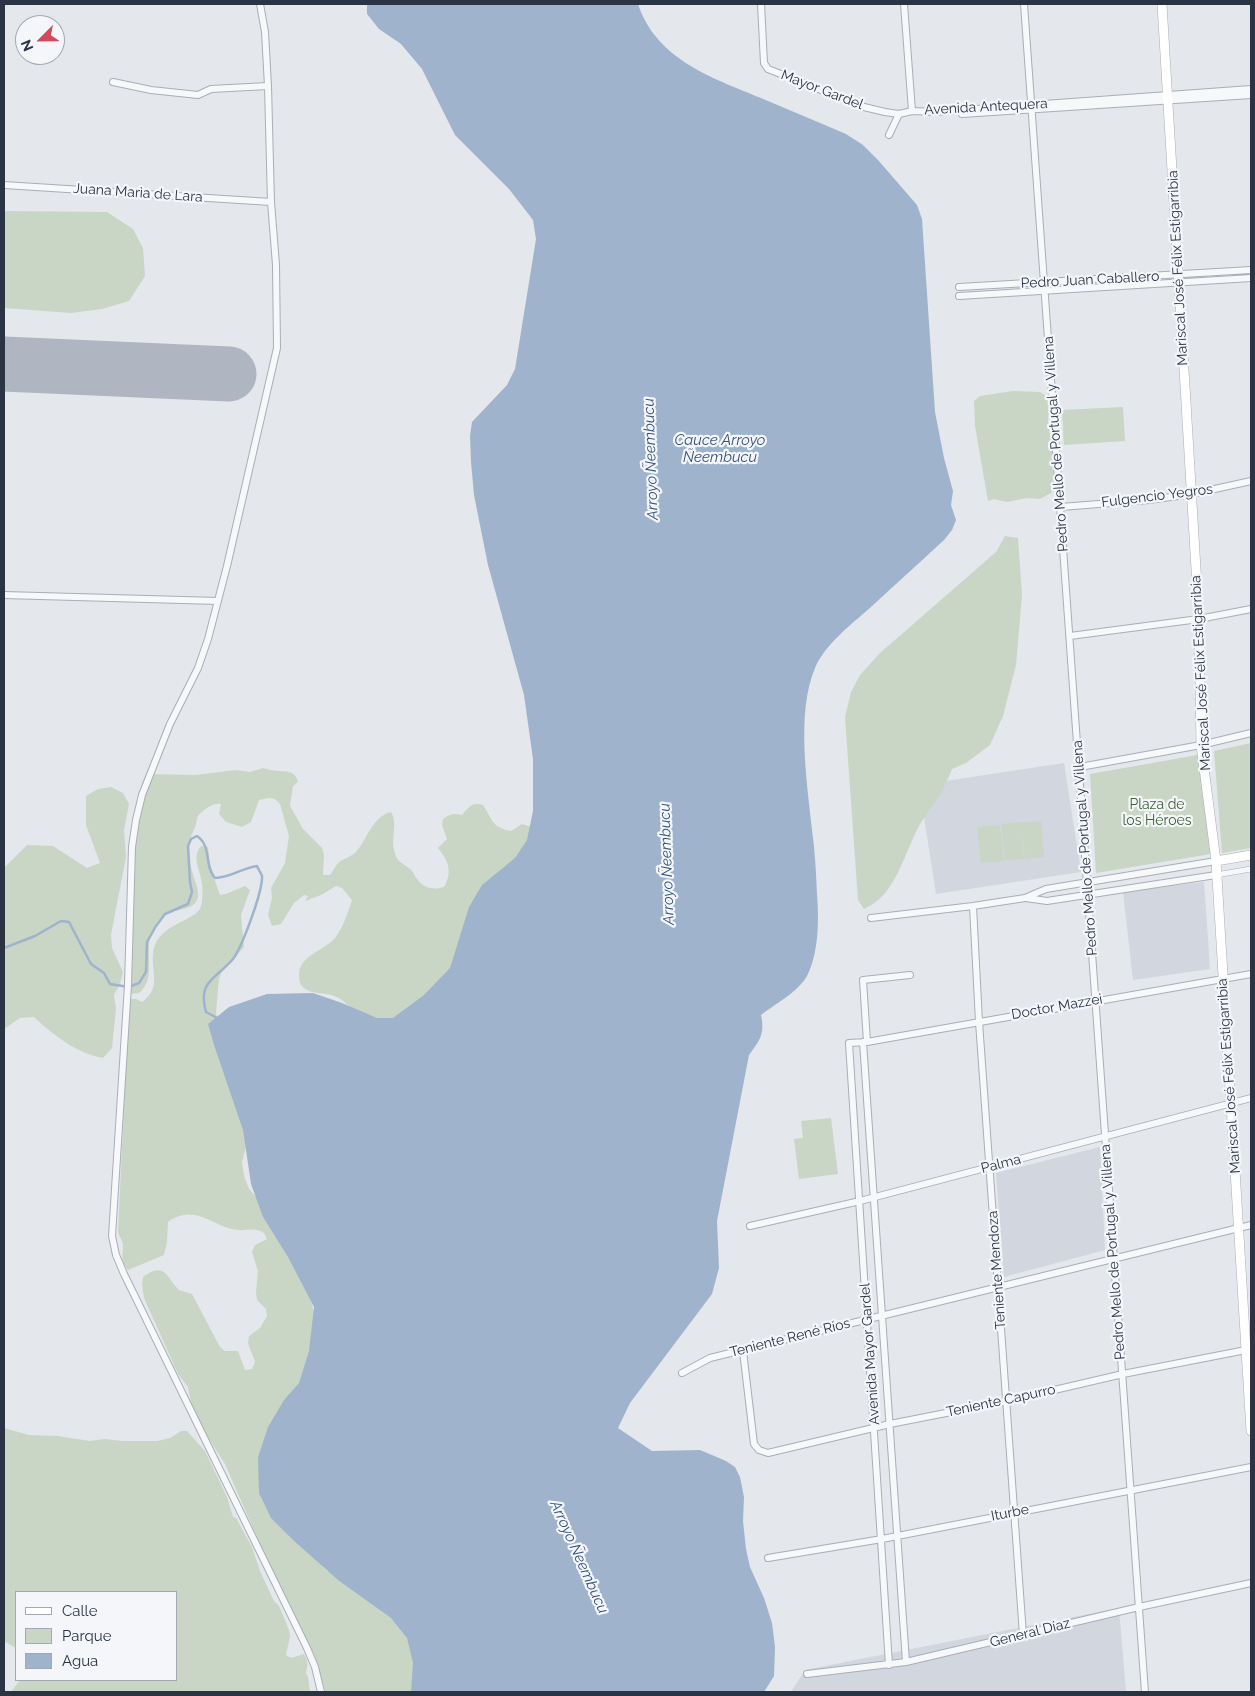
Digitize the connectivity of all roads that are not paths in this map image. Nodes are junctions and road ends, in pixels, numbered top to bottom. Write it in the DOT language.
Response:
graph roads {
  1 [pos="260,4"];
  2 [pos="761,4"];
  3 [pos="904,4"];
  4 [pos="1024,4"];
  5 [pos="1162,4"];
  6 [pos="113,82"];
  7 [pos="268,86"];
  8 [pos="1251,89"];
  9 [pos="1251,95"];
  10 [pos="1168,98"];
  11 [pos="1032,108"];
  12 [pos="912,111"];
  13 [pos="900,114"];
  14 [pos="889,135"];
  15 [pos="4,184"];
  16 [pos="271,202"];
  17 [pos="1251,270"];
  18 [pos="1251,278"];
  19 [pos="1178,280"];
  20 [pos="1045,282"];
  21 [pos="958,287"];
  22 [pos="1045,291"];
  23 [pos="959,296"];
  24 [pos="1251,481"];
  25 [pos="1192,494"];
  26 [pos="1061,507"];
  27 [pos="4,595"];
  28 [pos="218,601"];
  29 [pos="1251,610"];
  30 [pos="1199,619"];
  31 [pos="1070,636"];
  32 [pos="1251,733"];
  33 [pos="1201,745"];
  34 [pos="1080,767"];
  35 [pos="1251,855"];
  36 [pos="1216,861"];
  37 [pos="1251,869"];
  38 [pos="1216,875"];
  39 [pos="1088,881"];
  40 [pos="1089,894"];
  41 [pos="1025,898"];
  42 [pos="973,906"];
  43 [pos="870,918"];
  44 [pos="1251,974"];
  45 [pos="910,975"];
  46 [pos="1223,979"];
  47 [pos="1096,1000"];
  48 [pos="979,1022"];
  49 [pos="865,1042"];
  50 [pos="849,1044"];
  51 [pos="1251,1098"];
  52 [pos="1232,1104"];
  53 [pos="1104,1137"];
  54 [pos="990,1166"];
  55 [pos="874,1197"];
  56 [pos="860,1201"];
  57 [pos="1251,1225"];
  58 [pos="750,1226"];
  59 [pos="1239,1228"];
  60 [pos="1114,1258"];
  61 [pos="998,1287"];
  62 [pos="882,1315"];
  63 [pos="868,1319"];
  64 [pos="1249,1349"];
  65 [pos="743,1351"];
  66 [pos="682,1372"];
  67 [pos="1123,1374"];
  68 [pos="1007,1401"];
  69 [pos="890,1424"];
  70 [pos="875,1428"];
  71 [pos="1251,1431"];
  72 [pos="1251,1467"];
  73 [pos="1131,1491"];
  74 [pos="1015,1512"];
  75 [pos="898,1536"];
  76 [pos="882,1539"];
  77 [pos="768,1558"];
  78 [pos="1251,1583"];
  79 [pos="1139,1607"];
  80 [pos="1023,1634"];
  81 [pos="906,1662"];
  82 [pos="889,1665"];
  83 [pos="807,1674"];
  84 [pos="321,1692"];
  85 [pos="1145,1692"];
  1 -- 7 [label="street"];
  2 -- 13 [label="street, Mayor Gardel"];
  3 -- 12 [label="street"];
  4 -- 11 [label="street, Pedro Mello de Portugal y Villena"];
  5 -- 10 [label="main road, Mariscal José Félix Estigarribia"];
  6 -- 7 [label="street"];
  7 -- 16 [label="street"];
  8 -- 10 [label="street, Avenida Antequera"];
  9 -- 10 [label="street, Avenida Antequera"];
  10 -- 11 [label="street, Avenida Antequera"];
  10 -- 19 [label="main road, Mariscal José Félix Estigarribia"];
  11 -- 12 [label="street, Avenida Antequera"];
  11 -- 20 [label="street, Pedro Mello de Portugal y Villena"];
  12 -- 13 [label="street, Mayor Gardel"];
  13 -- 14 [label="street"];
  15 -- 16 [label="street, Juana Marìa de Lara"];
  16 -- 28 [label="street"];
  17 -- 19 [label="street, Pedro Juan Caballero"];
  18 -- 19 [label="street, Pedro Juan Caballero"];
  19 -- 20 [label="street, Pedro Juan Caballero"];
  19 -- 22 [label="street, Pedro Juan Caballero"];
  19 -- 25 [label="main road, Mariscal José Félix Estigarribia"];
  20 -- 21 [label="street, Pedro Juan Caballero"];
  20 -- 22 [label="street, Pedro Mello de Portugal y Villena"];
  22 -- 23 [label="street, Pedro Juan Caballero"];
  22 -- 26 [label="street, Pedro Mello de Portugal y Villena"];
  24 -- 25 [label="street, Fulgencio Yegros"];
  25 -- 26 [label="street, Fulgencio Yegros"];
  25 -- 30 [label="main road, Mariscal José Félix Estigarribia"];
  26 -- 31 [label="street, Pedro Mello de Portugal y Villena"];
  27 -- 28 [label="street"];
  28 -- 84 [label="street"];
  29 -- 30 [label="street"];
  30 -- 31 [label="street"];
  30 -- 33 [label="main road, Mariscal José Félix Estigarribia"];
  31 -- 34 [label="street, Pedro Mello de Portugal y Villena"];
  32 -- 33 [label="street"];
  33 -- 34 [label="street"];
  33 -- 36 [label="main road, Mariscal José Félix Estigarribia"];
  34 -- 39 [label="street, Pedro Mello de Portugal y Villena"];
  35 -- 36 [label="main road"];
  36 -- 38 [label="main road, Mariscal José Félix Estigarribia"];
  36 -- 39 [label="street"];
  37 -- 38 [label="street"];
  38 -- 40 [label="street"];
  38 -- 46 [label="main road, Mariscal José Félix Estigarribia"];
  39 -- 40 [label="street, Pedro Mello de Portugal y Villena"];
  39 -- 41 [label="street"];
  40 -- 41 [label="street"];
  40 -- 47 [label="street, Pedro Mello de Portugal y Villena"];
  41 -- 42 [label="street"];
  42 -- 43 [label="street"];
  42 -- 48 [label="street, Teniente Mendoza"];
  44 -- 46 [label="street, Doctor Mazzei"];
  45 -- 49 [label="street, Avenida Mayor Gardel"];
  46 -- 47 [label="street, Doctor Mazzei"];
  46 -- 52 [label="main road, Mariscal José Félix Estigarribia"];
  47 -- 48 [label="street, Doctor Mazzei"];
  47 -- 53 [label="street, Pedro Mello de Portugal y Villena"];
  48 -- 49 [label="street, Doctor Mazzei"];
  48 -- 54 [label="street, Teniente Mendoza"];
  49 -- 50 [label="street, Doctor Mazzei"];
  49 -- 55 [label="street, Avenida Mayor Gardel"];
  50 -- 56 [label="street, Avenida Mayor Gardel"];
  51 -- 52 [label="street, Palma"];
  52 -- 53 [label="street, Palma"];
  52 -- 59 [label="main road, Mariscal José Félix Estigarribia"];
  53 -- 54 [label="street, Palma"];
  53 -- 60 [label="street, Pedro Mello de Portugal y Villena"];
  54 -- 55 [label="street, Palma"];
  54 -- 61 [label="street, Teniente Mendoza"];
  55 -- 56 [label="street, Palma"];
  55 -- 62 [label="street, Avenida Mayor Gardel"];
  56 -- 58 [label="street, Palma"];
  56 -- 63 [label="street, Avenida Mayor Gardel"];
  57 -- 59 [label="street, Teniente René Ríos"];
  59 -- 60 [label="street, Teniente René Ríos"];
  59 -- 64 [label="main road, Mariscal José Félix Estigarribia"];
  60 -- 61 [label="street, Teniente René Ríos"];
  60 -- 67 [label="street, Pedro Mello de Portugal y Villena"];
  61 -- 62 [label="street, Teniente René Ríos"];
  61 -- 68 [label="street, Teniente Mendoza"];
  62 -- 63 [label="street, Teniente René Ríos"];
  62 -- 69 [label="street, Avenida Mayor Gardel"];
  63 -- 65 [label="street, Teniente René Ríos"];
  63 -- 70 [label="street, Avenida Mayor Gardel"];
  64 -- 67 [label="street, Teniente Capurro"];
  64 -- 71 [label="main road, Mariscal José Félix Estigarribia"];
  65 -- 66 [label="street, Teniente René Ríos"];
  65 -- 70 [label="street, Teniente Capurro"];
  67 -- 68 [label="street, Teniente Capurro"];
  67 -- 73 [label="street, Pedro Mello de Portugal y Villena"];
  68 -- 69 [label="street, Teniente Capurro"];
  68 -- 74 [label="street, Teniente Mendoza"];
  69 -- 70 [label="street, Teniente Capurro"];
  69 -- 75 [label="street, Avenida Mayor Gardel"];
  70 -- 76 [label="street, Avenida Mayor Gardel"];
  72 -- 73 [label="street, Iturbe"];
  73 -- 74 [label="street, Iturbe"];
  73 -- 79 [label="street, Pedro Mello de Portugal y Villena"];
  74 -- 75 [label="street, Iturbe"];
  74 -- 80 [label="street, Teniente Mendoza"];
  75 -- 76 [label="street, Iturbe"];
  75 -- 81 [label="street, Avenida Mayor Gardel"];
  76 -- 77 [label="street, Iturbe"];
  76 -- 82 [label="street, Avenida Mayor Gardel"];
  78 -- 79 [label="street, General Díaz"];
  79 -- 80 [label="street, General Díaz"];
  79 -- 85 [label="street, Pedro Mello de Portugal y Villena"];
  80 -- 81 [label="street, General Díaz"];
  81 -- 82 [label="street, General Díaz"];
  82 -- 83 [label="street, General Díaz"];
}
